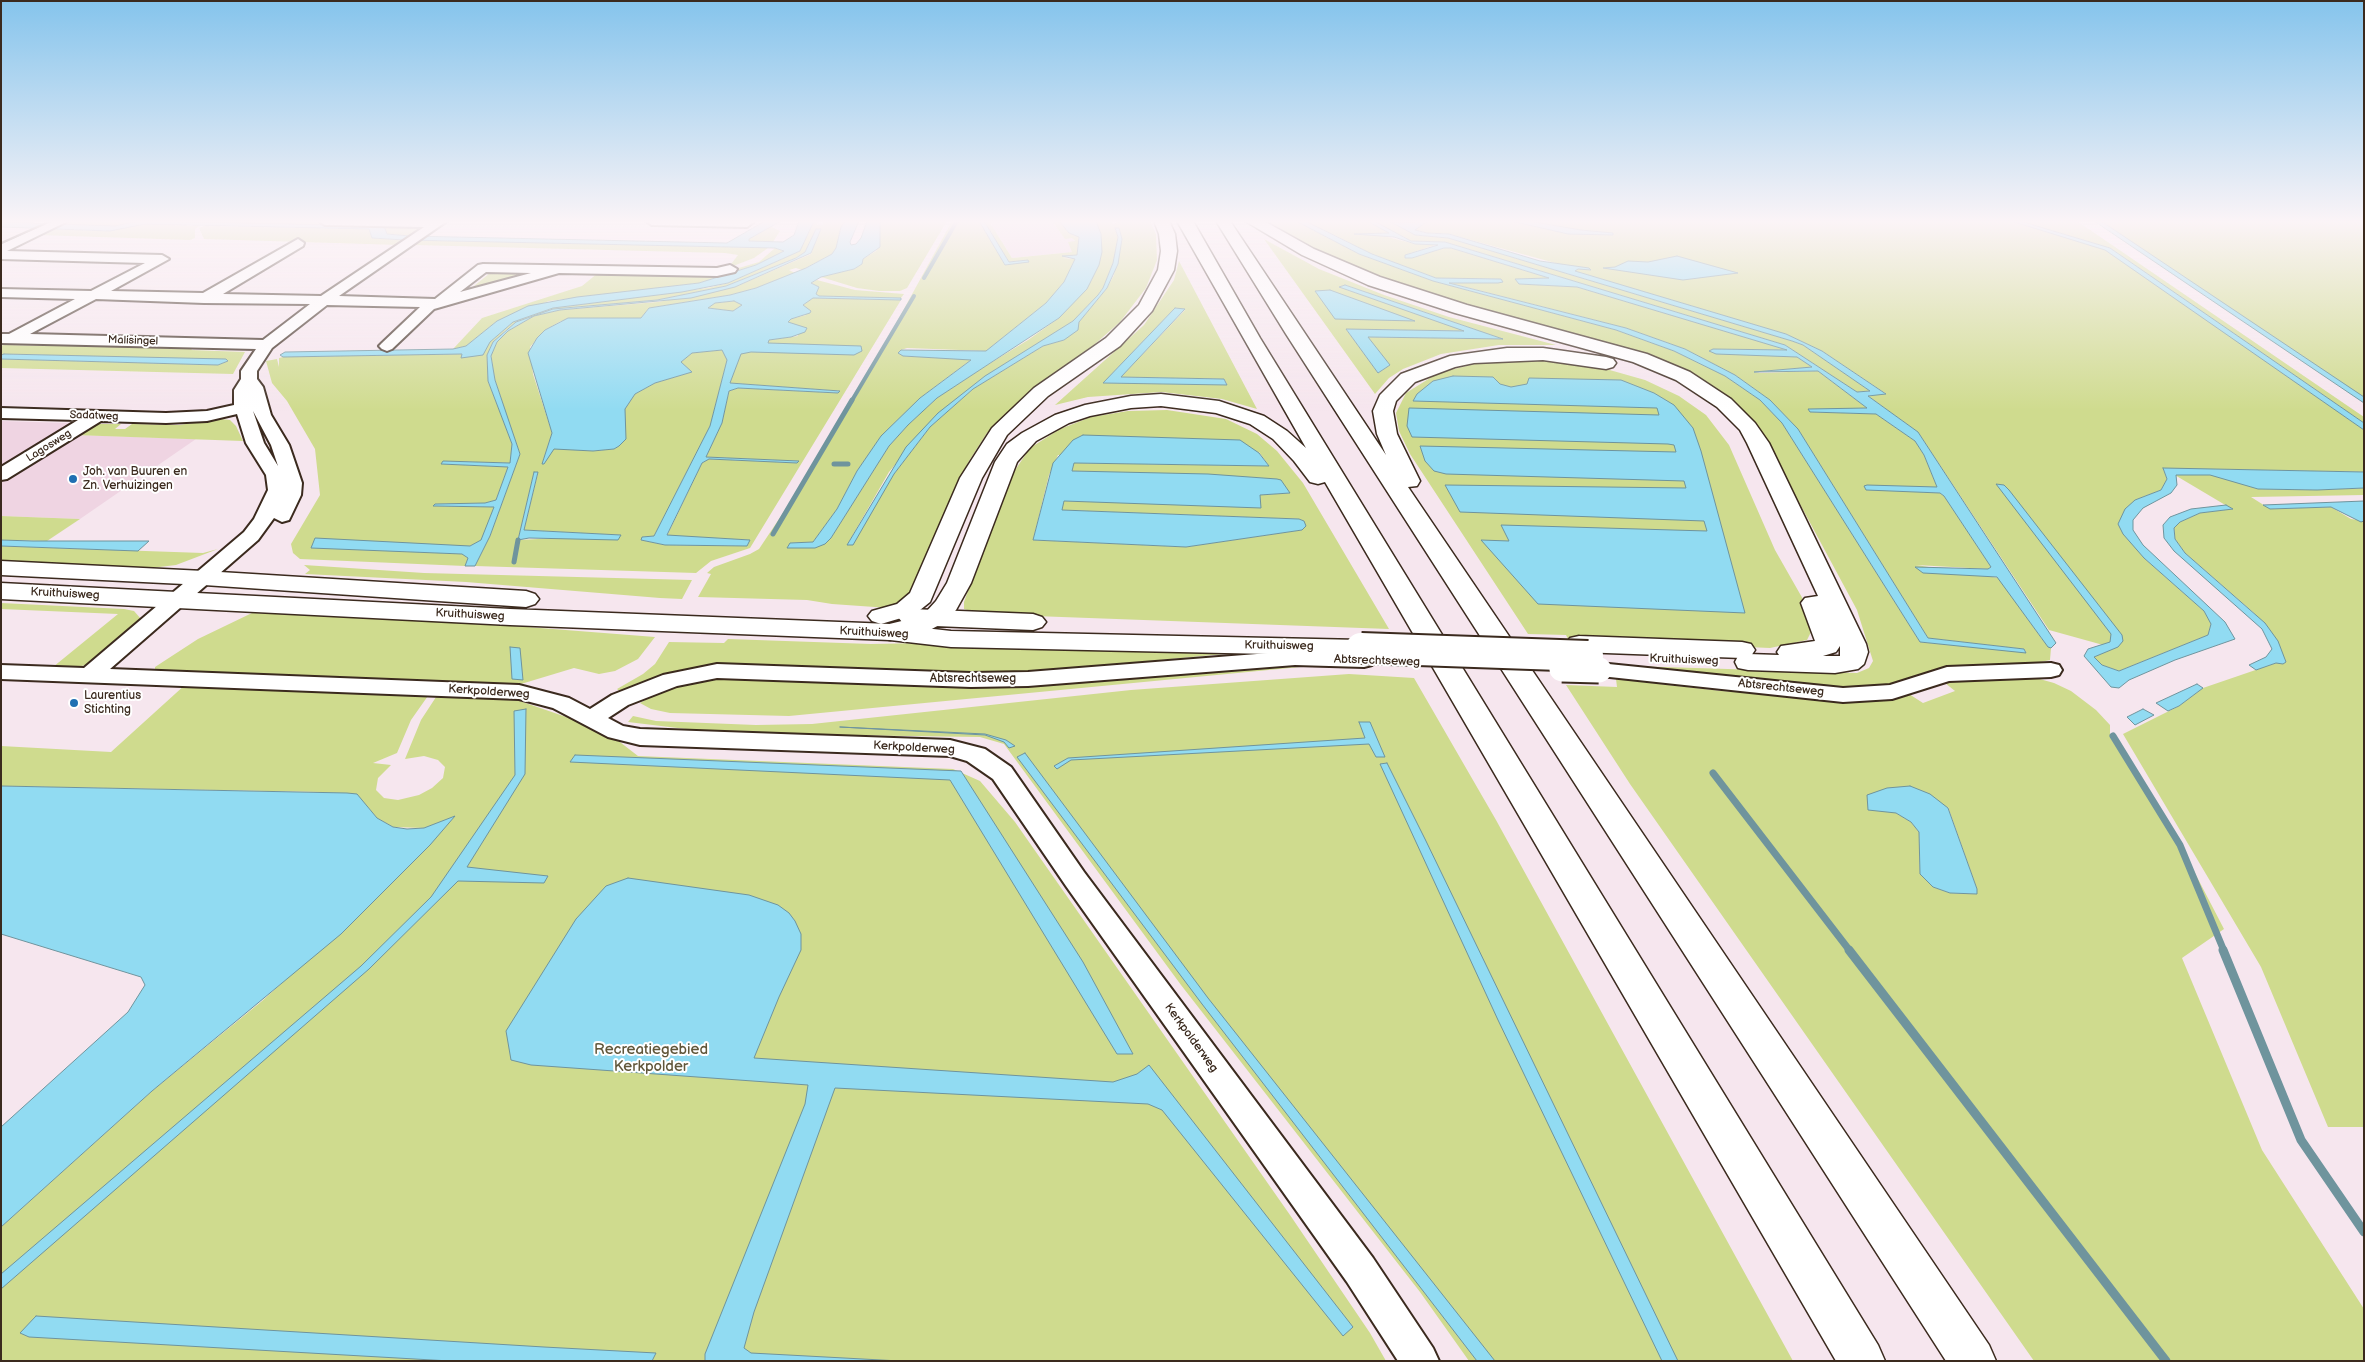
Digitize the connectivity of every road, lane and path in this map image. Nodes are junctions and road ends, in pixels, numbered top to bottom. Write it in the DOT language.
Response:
graph roads {
  1 [pos="114,285"];
  2 [pos="228,285"];
  3 [pos="348,285"];
  4 [pos="462,285"];
  5 [pos="504,285"];
  6 [pos="1158,285"];
  7 [pos="1221,285"];
  8 [pos="1263,285"];
  9 [pos="1385,285"];
  10 [pos="1,293"];
  11 [pos="92,296"];
  12 [pos="204,299"];
  13 [pos="322,302"];
  14 [pos="438,303"];
  15 [pos="6,338"];
  16 [pos="266,345"];
  17 [pos="387,346"];
  18 [pos="248,405"];
  19 [pos="1,413"];
  20 [pos="97,416"];
  21 [pos="1,475"];
  22 [pos="1445,560"];
  23 [pos="1,568"];
  24 [pos="200,590"];
  25 [pos="1,591"];
  26 [pos="1412,606"];
  27 [pos="656,615"];
  28 [pos="934,618"];
  29 [pos="885,624"];
  30 [pos="1361,648"];
  31 [pos="1745,656"];
  32 [pos="1589,657"];
  33 [pos="2051,670"];
  34 [pos="1,672"];
  35 [pos="99,676"];
  36 [pos="597,722"];
  37 [pos="1420,1361"];
  38 [pos="1862,1361"];
  39 [pos="1973,1361"];
  1 -- 11 [label="street"];
  2 -- 12 [label="street"];
  3 -- 13 [label="street"];
  4 -- 14 [label="street"];
  5 -- 14 [label="street"];
  6 -- 29 [label="main road"];
  7 -- 26 [label="main road"];
  8 -- 22 [label="main road"];
  9 -- 31 [label="main road"];
  10 -- 11 [label="street"];
  11 -- 12 [label="street"];
  11 -- 15 [label="street"];
  12 -- 13 [label="street"];
  13 -- 14 [label="street"];
  13 -- 16 [label="street"];
  14 -- 17 [label="street"];
  15 -- 16 [label="street, Malisingel"];
  16 -- 18 [label="street"];
  18 -- 20 [label="street, Sadatweg"];
  18 -- 24 [label="street"];
  19 -- 20 [label="street, Sadatweg"];
  20 -- 21 [label="street, Lagosweg"];
  22 -- 31 [label="main road"];
  22 -- 39 [label="main road"];
  23 -- 24 [label="main road, Kruithuisweg"];
  24 -- 25 [label="main road, Kruithuisweg"];
  24 -- 27 [label="main road, Kruithuisweg"];
  24 -- 27 [label="main road, Kruithuisweg"];
  24 -- 35 [label="street"];
  26 -- 28 [label="main road"];
  26 -- 38 [label="main road"];
  27 -- 29 [label="main road, Kruithuisweg"];
  28 -- 29 [label="main road"];
  28 -- 30 [label="main road, Kruithuisweg"];
  29 -- 30 [label="main road, Kruithuisweg"];
  30 -- 32 [label="main road, Kruithuisweg, bridge"];
  30 -- 36 [label="street, Abtsrechtseweg"];
  31 -- 32 [label="main road, Kruithuisweg"];
  32 -- 33 [label="street, Abtsrechtseweg"];
  34 -- 35 [label="street, Kerkpolderweg"];
  35 -- 36 [label="street, Kerkpolderweg"];
  36 -- 37 [label="street, Kerkpolderweg"];
}
